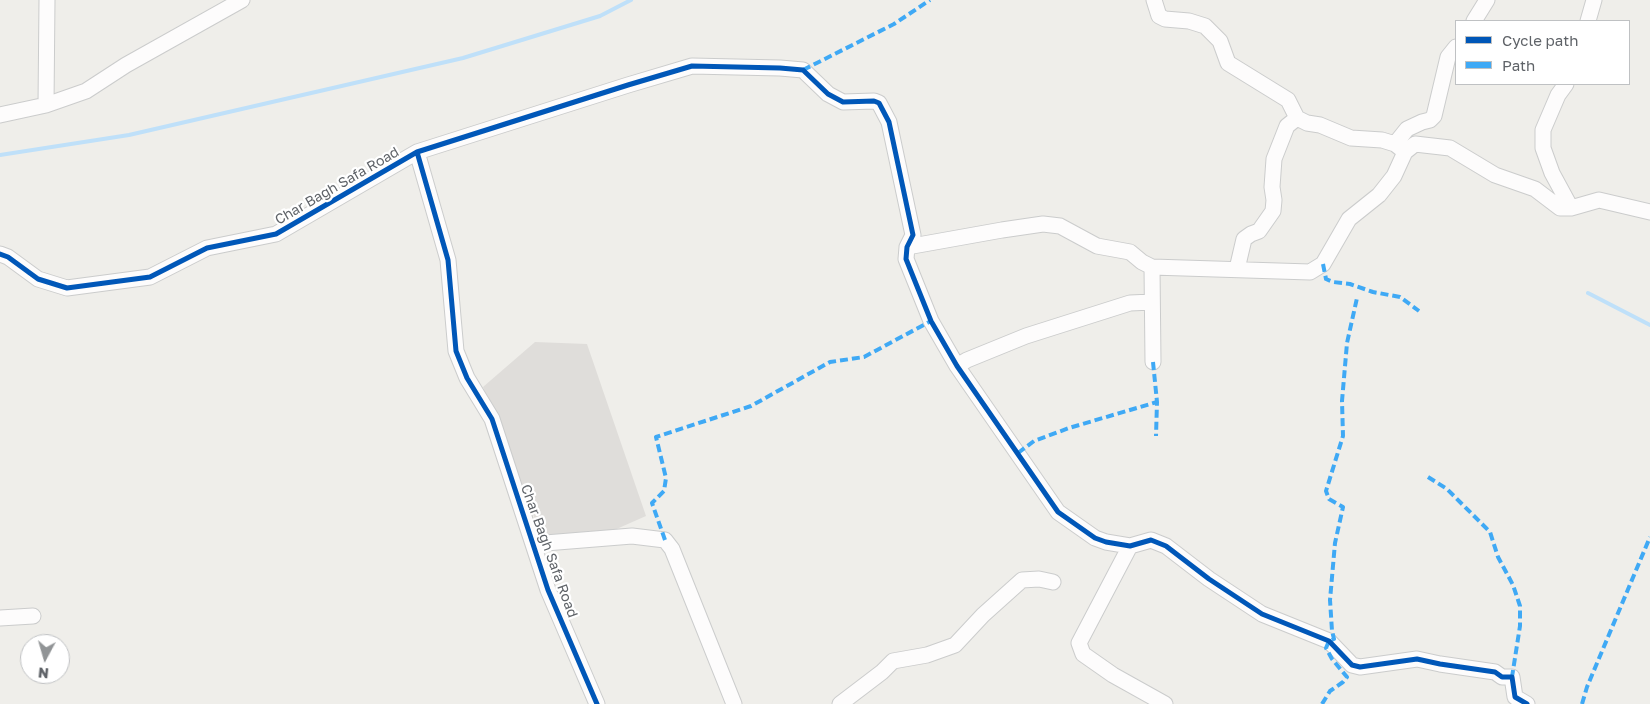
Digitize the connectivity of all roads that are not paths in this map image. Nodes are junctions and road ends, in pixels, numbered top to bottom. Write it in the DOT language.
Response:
graph roads {
  1 [pos="47,0"];
  2 [pos="242,0"];
  3 [pos="1154,0"];
  4 [pos="1487,0"];
  5 [pos="1594,0"];
  6 [pos="1475,20"];
  7 [pos="1588,20"];
  8 [pos="1455,48"];
  9 [pos="1565,85"];
  10 [pos="46,105"];
  11 [pos="0,115"];
  12 [pos="1297,118"];
  13 [pos="1400,148"];
  14 [pos="417,152"];
  15 [pos="1571,208"];
  16 [pos="1650,212"];
  17 [pos="907,247"];
  18 [pos="0,254"];
  19 [pos="1152,267"];
  20 [pos="1237,268"];
  21 [pos="1152,302"];
  22 [pos="1153,362"];
  23 [pos="957,366"];
  24 [pos="533,544"];
  25 [pos="1130,546"];
  26 [pos="1053,582"];
  27 [pos="33,616"];
  28 [pos="0,618"];
  29 [pos="597,704"];
  30 [pos="734,704"];
  31 [pos="840,704"];
  32 [pos="1165,704"];
  33 [pos="1527,704"];
  1 -- 10 [label="street"];
  2 -- 10 [label="street"];
  3 -- 12 [label="street"];
  4 -- 6 [label="street"];
  5 -- 7 [label="street"];
  8 -- 13 [label="street"];
  9 -- 15 [label="street"];
  10 -- 11 [label="street"];
  12 -- 13 [label="street"];
  12 -- 20 [label="street"];
  13 -- 15 [label="street"];
  13 -- 20 [label="street"];
  14 -- 17 [label="street"];
  14 -- 18 [label="street, Char Bagh Safa Road"];
  14 -- 24 [label="street, Char Bagh Safa Road"];
  15 -- 16 [label="street"];
  17 -- 19 [label="street"];
  17 -- 23 [label="street"];
  19 -- 20 [label="street"];
  19 -- 21 [label="street"];
  21 -- 22 [label="street"];
  21 -- 23 [label="street"];
  23 -- 25 [label="street"];
  24 -- 29 [label="street, Char Bagh Safa Road"];
  24 -- 30 [label="street"];
  25 -- 32 [label="street"];
  25 -- 33 [label="street"];
  26 -- 31 [label="street"];
  27 -- 28 [label="street"];
}
